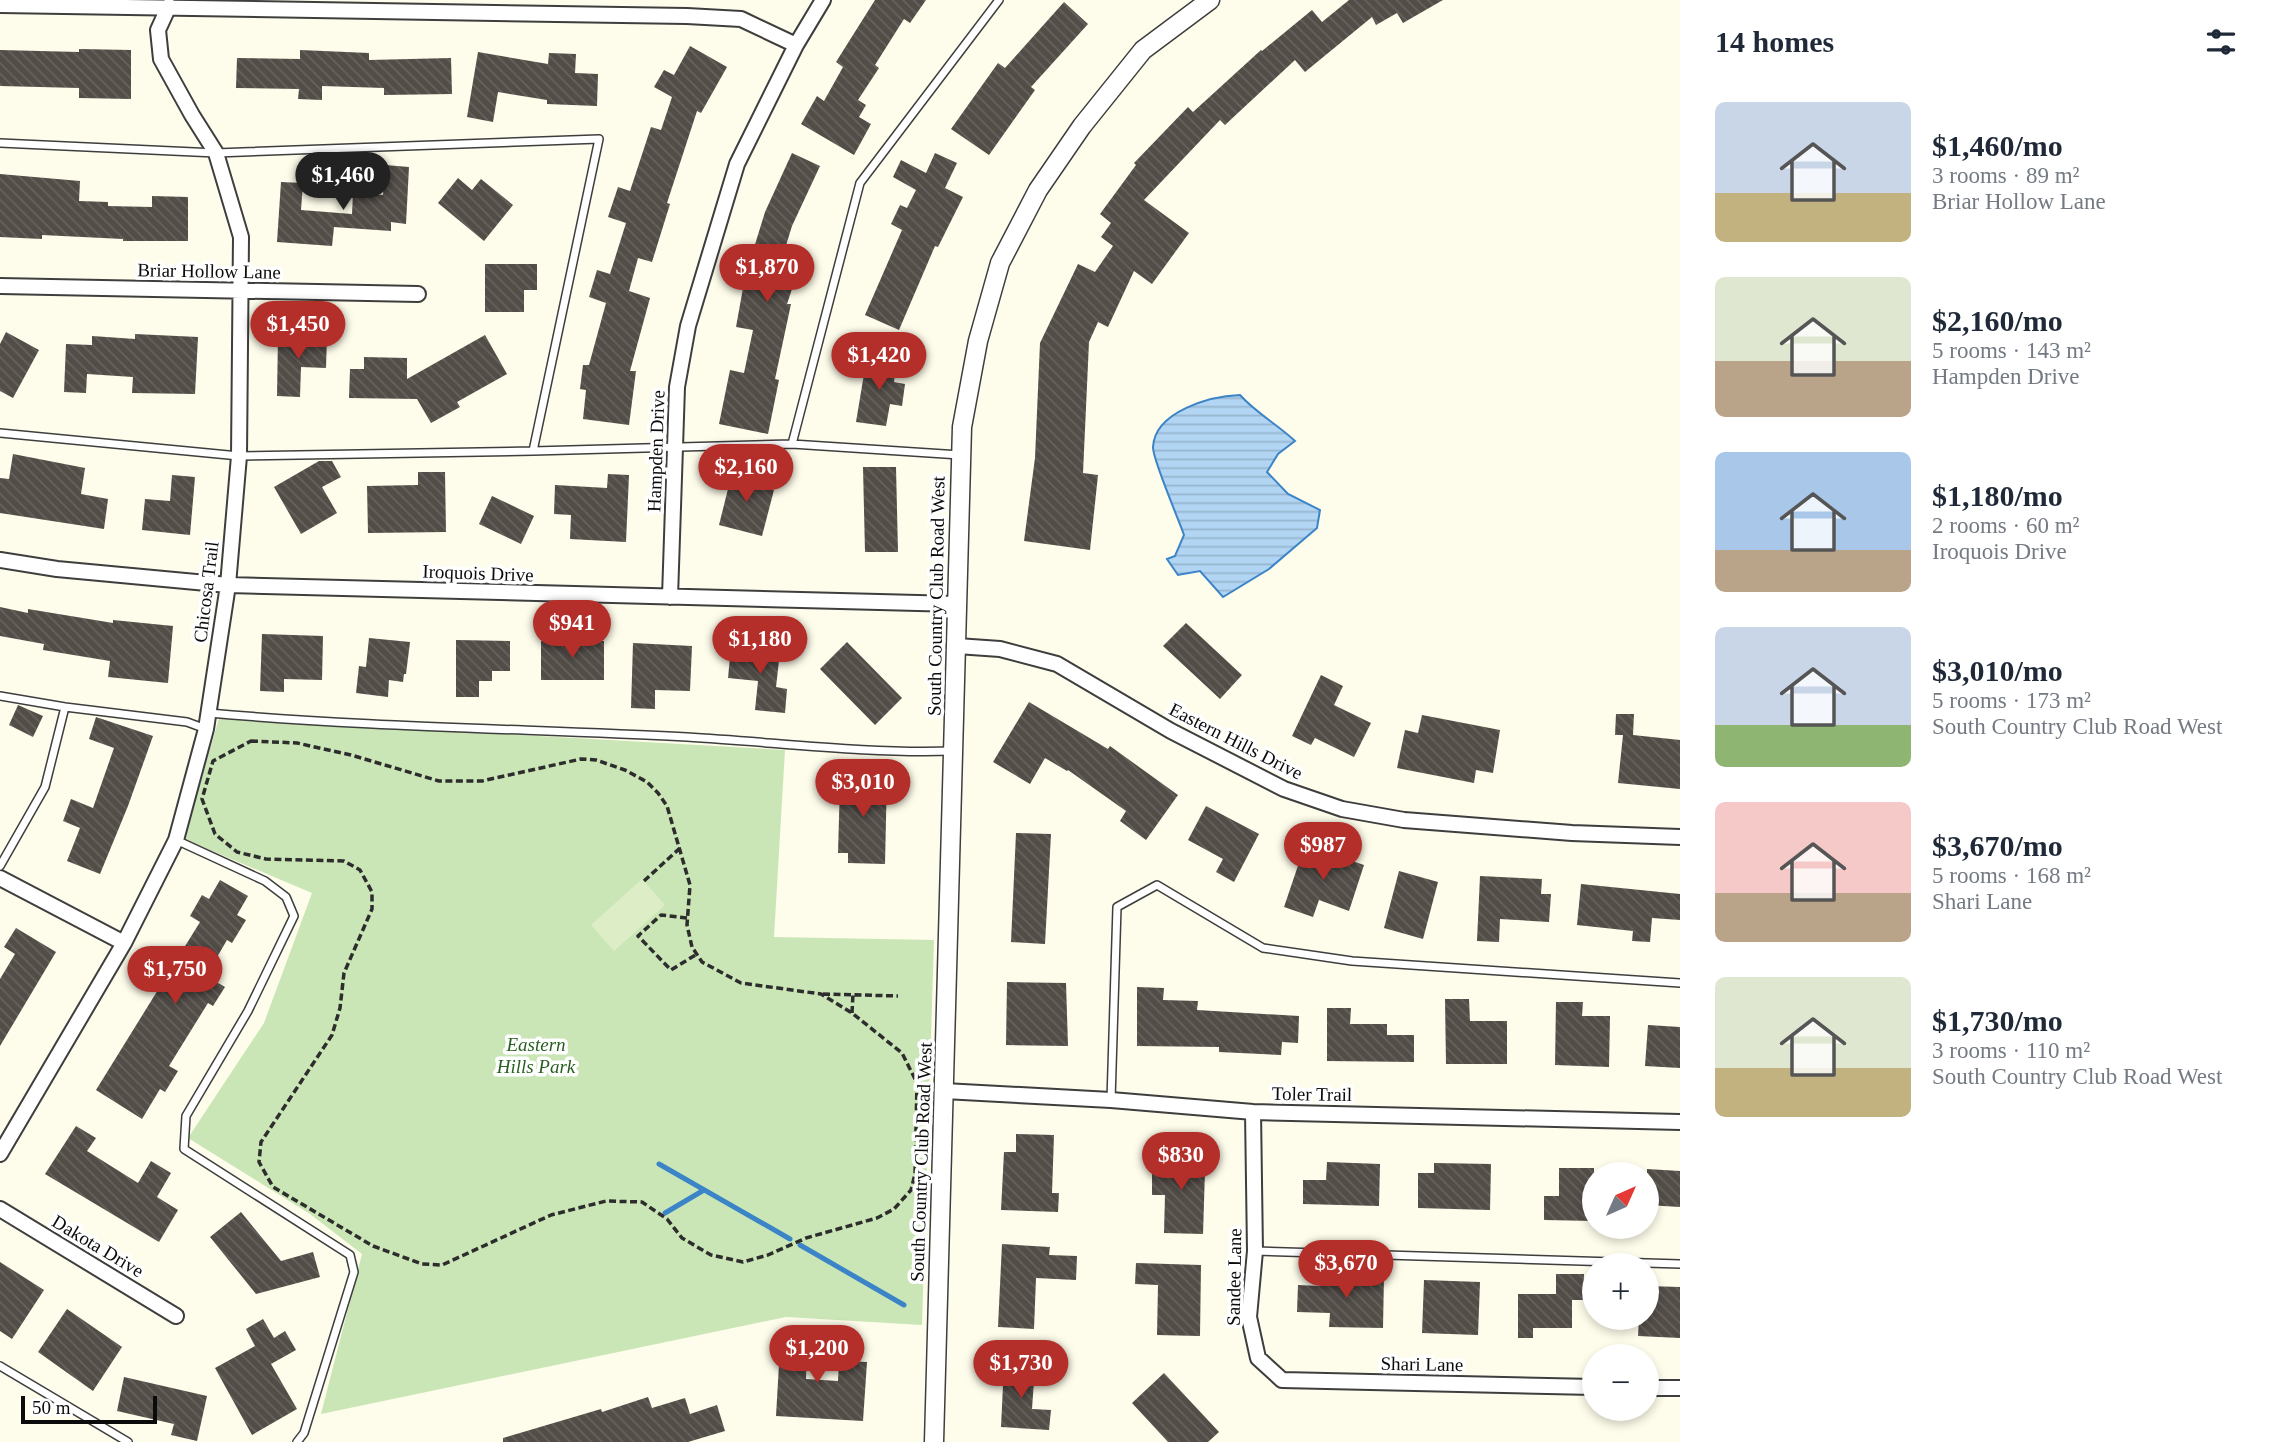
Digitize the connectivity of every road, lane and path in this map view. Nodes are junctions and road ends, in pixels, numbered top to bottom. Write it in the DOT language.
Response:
graph roads {
  1 [pos="823,0"];
  2 [pos="999,0"];
  3 [pos="1209,0"];
  4 [pos="128,3"];
  5 [pos="0,5"];
  6 [pos="169,6"];
  7 [pos="796,45"];
  8 [pos="0,143"];
  9 [pos="216,153"];
  10 [pos="0,286"];
  11 [pos="240,292"];
  12 [pos="418,294"];
  13 [pos="0,433"];
  14 [pos="792,444"];
  15 [pos="675,448"];
  16 [pos="533,452"];
  17 [pos="961,454"];
  18 [pos="239,456"];
  19 [pos="0,560"];
  20 [pos="228,585"];
  21 [pos="670,597"];
  22 [pos="957,604"];
  23 [pos="957,646"];
  24 [pos="0,696"];
  25 [pos="65,707"];
  26 [pos="208,713"];
  27 [pos="206,729"];
  28 [pos="953,751"];
  29 [pos="1680,837"];
  30 [pos="176,840"];
  31 [pos="680,848"];
  32 [pos="0,866"];
  33 [pos="0,878"];
  34 [pos="644,881"];
  35 [pos="687,918"];
  36 [pos="124,943"];
  37 [pos="697,954"];
  38 [pos="1680,983"];
  39 [pos="821,994"];
  40 [pos="853,994"];
  41 [pos="898,996"];
  42 [pos="852,1013"];
  43 [pos="944,1091"];
  44 [pos="1111,1100"];
  45 [pos="1253,1112"];
  46 [pos="1680,1122"];
  47 [pos="0,1154"];
  48 [pos="0,1209"];
  49 [pos="1255,1251"];
  50 [pos="1680,1264"];
  51 [pos="176,1316"];
  52 [pos="1258,1358"];
  53 [pos="0,1366"];
  54 [pos="1582,1387"];
  55 [pos="1659,1388"];
  56 [pos="1680,1388"];
  57 [pos="128,1442"];
  58 [pos="297,1442"];
  59 [pos="934,1442"];
  1 -- 7 [label="street, Hampden Drive"];
  2 -- 14 [label="lane"];
  3 -- 17 [label="street, South Country Club Road West"];
  4 -- 5 [label="street"];
  4 -- 6 [label="street"];
  6 -- 7 [label="street"];
  6 -- 9 [label="street, Chicosa Trail"];
  7 -- 15 [label="street, Hampden Drive"];
  8 -- 9 [label="lane"];
  9 -- 11 [label="street, Chicosa Trail"];
  9 -- 16 [label="lane"];
  10 -- 11 [label="street, Briar Hollow Lane"];
  11 -- 12 [label="street, Briar Hollow Lane"];
  11 -- 18 [label="street, Chicosa Trail"];
  13 -- 18 [label="lane"];
  14 -- 15 [label="lane"];
  14 -- 17 [label="lane"];
  15 -- 16 [label="lane"];
  15 -- 21 [label="street, Hampden Drive"];
  16 -- 18 [label="lane"];
  17 -- 22 [label="street, South Country Club Road West"];
  18 -- 20 [label="street, Chicosa Trail"];
  19 -- 20 [label="street, Iroquois Drive"];
  20 -- 21 [label="street, Iroquois Drive"];
  20 -- 26 [label="street, Chicosa Trail"];
  21 -- 22 [label="street, Iroquois Drive"];
  22 -- 23 [label="street, South Country Club Road West"];
  23 -- 28 [label="street, South Country Club Road West"];
  23 -- 29 [label="street, Eastern Hills Drive"];
  24 -- 25 [label="lane"];
  25 -- 27 [label="lane"];
  25 -- 32 [label="lane"];
  26 -- 27 [label="street, Chicosa Trail"];
  26 -- 28 [label="lane"];
  27 -- 30 [label="street, Chicosa Trail"];
  28 -- 43 [label="street, South Country Club Road West"];
  30 -- 36 [label="street, Chicosa Trail"];
  30 -- 58 [label="lane"];
  31 -- 34 [label="path"];
  31 -- 35 [label="path"];
  31 -- 42 [label="path"];
  33 -- 36 [label="street"];
  35 -- 37 [label="path"];
  35 -- 37 [label="path"];
  36 -- 47 [label="street, Chicosa Trail"];
  37 -- 39 [label="path"];
  38 -- 44 [label="lane"];
  39 -- 40 [label="path"];
  39 -- 42 [label="path"];
  40 -- 41 [label="path"];
  40 -- 42 [label="path"];
  43 -- 44 [label="street, Toler Trail"];
  43 -- 59 [label="street, South Country Club Road West"];
  44 -- 45 [label="street, Toler Trail"];
  45 -- 46 [label="street, Toler Trail"];
  45 -- 49 [label="street, Sandee Lane"];
  48 -- 51 [label="street, Dakota Drive"];
  49 -- 50 [label="lane"];
  49 -- 52 [label="street, Sandee Lane"];
  52 -- 54 [label="street, Shari Lane"];
  53 -- 57 [label="lane"];
  55 -- 56 [label="street"];
}
